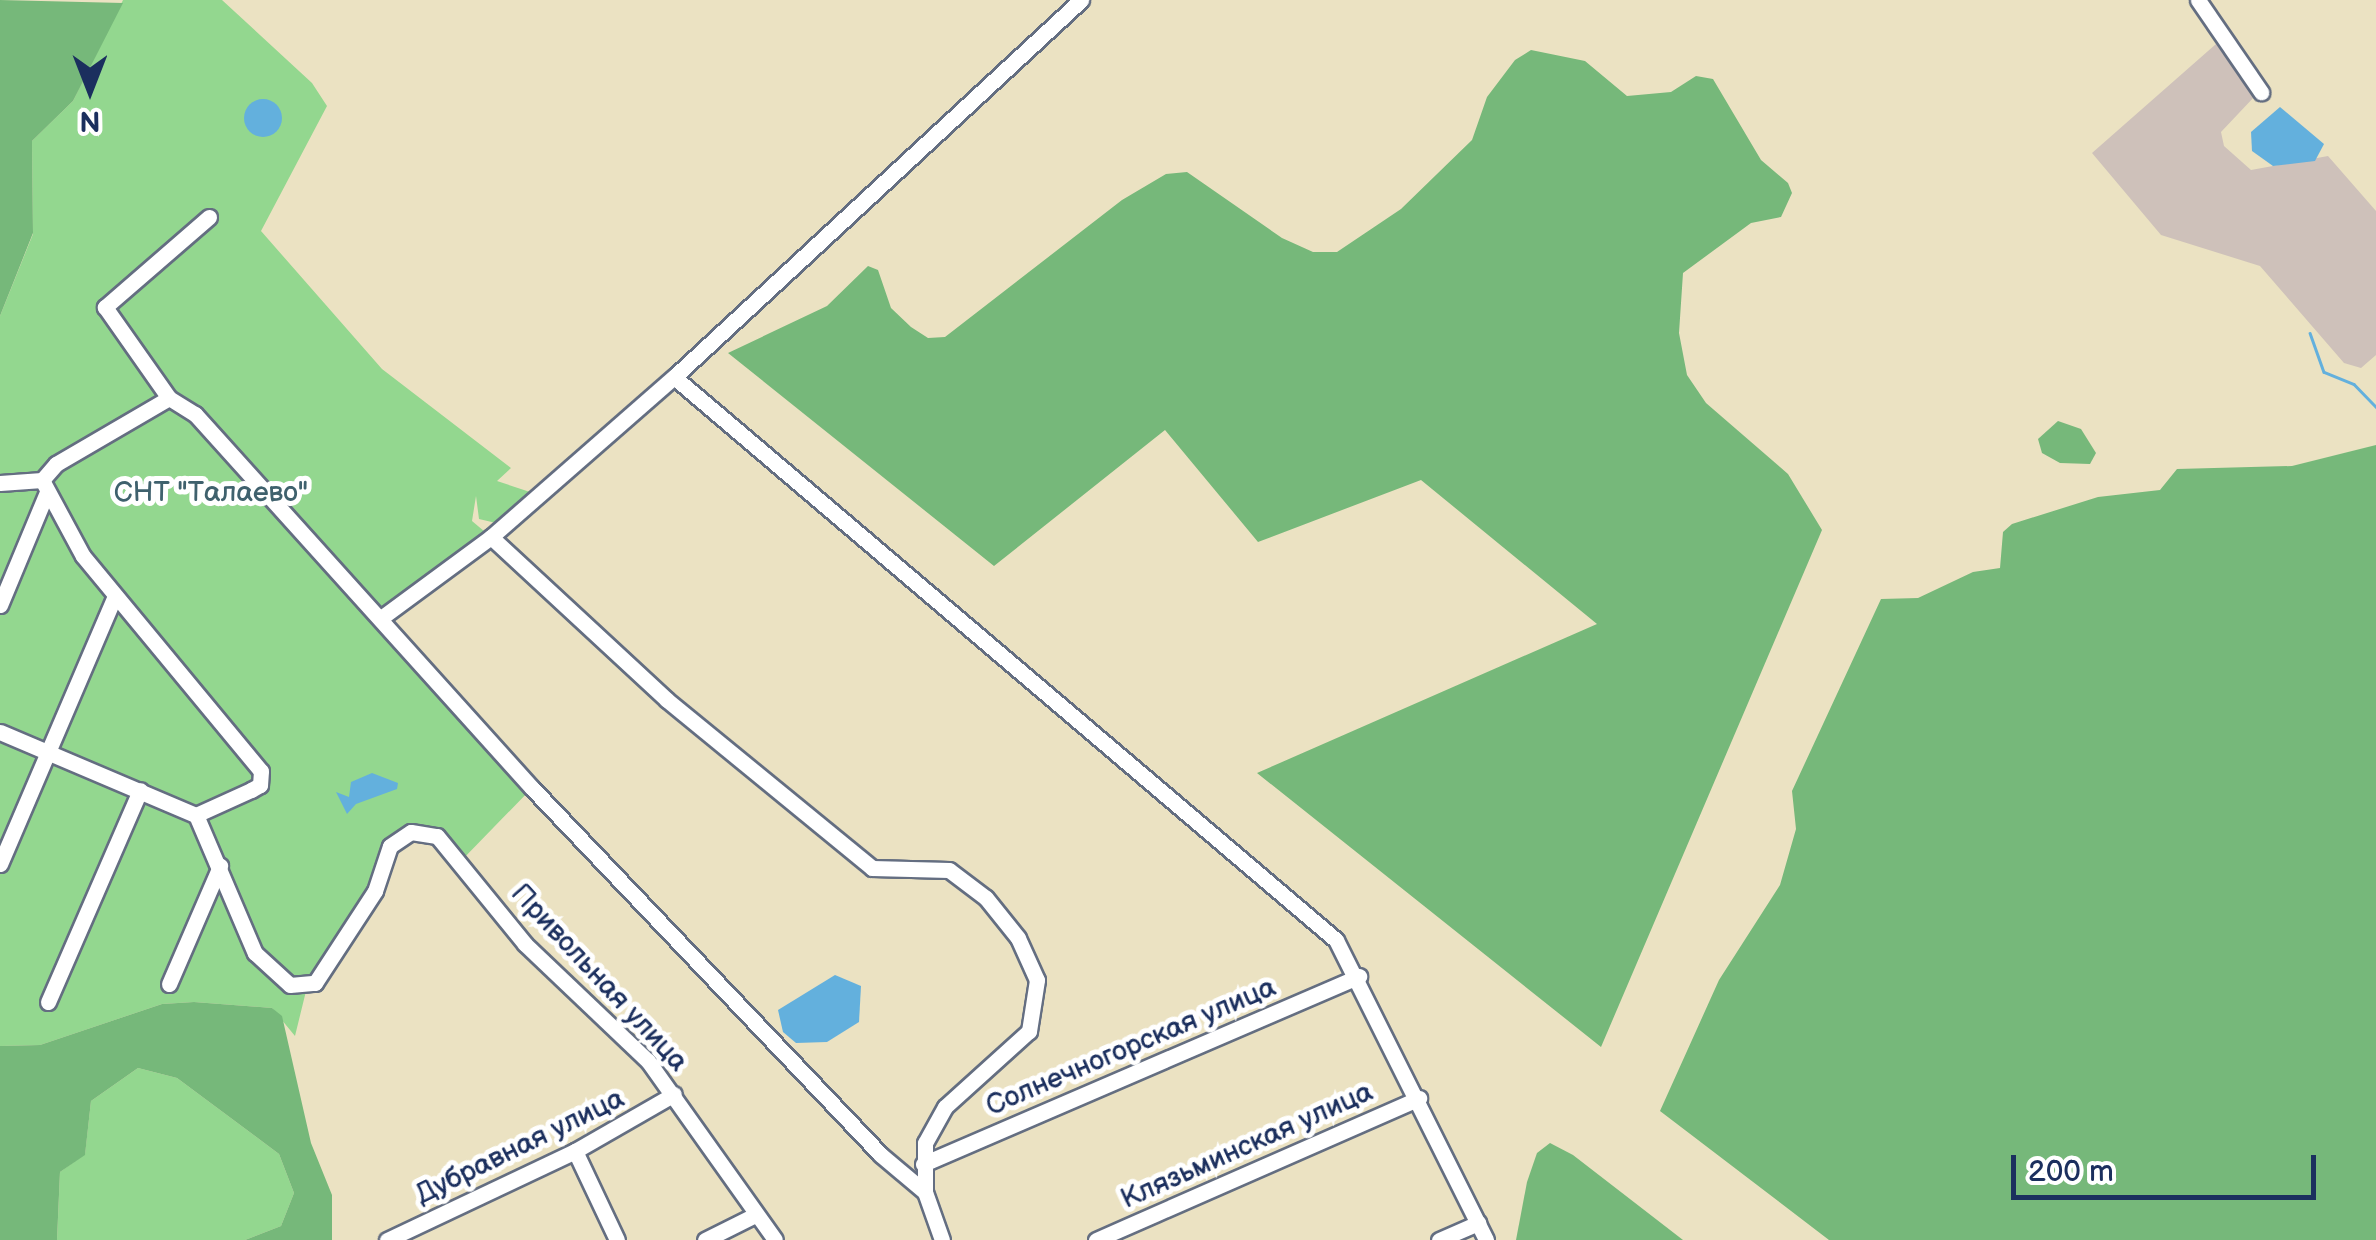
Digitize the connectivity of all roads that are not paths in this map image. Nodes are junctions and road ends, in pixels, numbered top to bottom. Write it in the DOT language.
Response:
graph roads {
  1 [pos="1081,0"];
  2 [pos="2198,0"];
  3 [pos="2261,92"];
  4 [pos="209,217"];
  5 [pos="674,377"];
  6 [pos="168,398"];
  7 [pos="0,483"];
  8 [pos="45,486"];
  9 [pos="491,537"];
  10 [pos="116,596"];
  11 [pos="0,605"];
  12 [pos="382,618"];
  13 [pos="0,732"];
  14 [pos="48,752"];
  15 [pos="140,790"];
  16 [pos="196,815"];
  17 [pos="0,864"];
  18 [pos="220,866"];
  19 [pos="1360,976"];
  20 [pos="169,984"];
  21 [pos="48,1002"];
  22 [pos="674,1094"];
  23 [pos="1419,1098"];
  24 [pos="574,1151"];
  25 [pos="923,1164"];
  26 [pos="926,1192"];
  27 [pos="756,1214"];
  28 [pos="936,1222"];
  29 [pos="1478,1223"];
  30 [pos="388,1240"];
  31 [pos="617,1240"];
  32 [pos="705,1240"];
  33 [pos="775,1240"];
  34 [pos="929,1240"];
  35 [pos="942,1240"];
  36 [pos="1096,1240"];
  37 [pos="1439,1240"];
  38 [pos="1486,1240"];
  1 -- 5 [label="street"];
  2 -- 3 [label="street"];
  4 -- 6 [label="street"];
  5 -- 9 [label="street"];
  5 -- 19 [label="street"];
  6 -- 8 [label="street"];
  6 -- 12 [label="street"];
  7 -- 8 [label="street"];
  8 -- 10 [label="street"];
  8 -- 11 [label="street"];
  9 -- 12 [label="street"];
  9 -- 25 [label="street"];
  10 -- 14 [label="street"];
  10 -- 16 [label="street"];
  12 -- 26 [label="street"];
  13 -- 14 [label="street"];
  14 -- 15 [label="street"];
  14 -- 17 [label="street"];
  15 -- 16 [label="street"];
  15 -- 21 [label="street"];
  16 -- 18 [label="street"];
  18 -- 20 [label="street"];
  18 -- 22 [label="street, Привольная улица"];
  19 -- 23 [label="street"];
  19 -- 25 [label="street, Солнечногорская улица"];
  22 -- 24 [label="street, Дубравная улица"];
  22 -- 27 [label="street, Привольная улица"];
  23 -- 29 [label="street"];
  23 -- 36 [label="street, Клязьминская улица"];
  24 -- 30 [label="street, Дубравная улица"];
  24 -- 31 [label="street"];
  25 -- 26 [label="street"];
  26 -- 28 [label="street"];
  27 -- 32 [label="street"];
  27 -- 33 [label="street, Привольная улица"];
  28 -- 34 [label="street"];
  28 -- 35 [label="street"];
  29 -- 37 [label="street"];
  29 -- 38 [label="street"];
}
